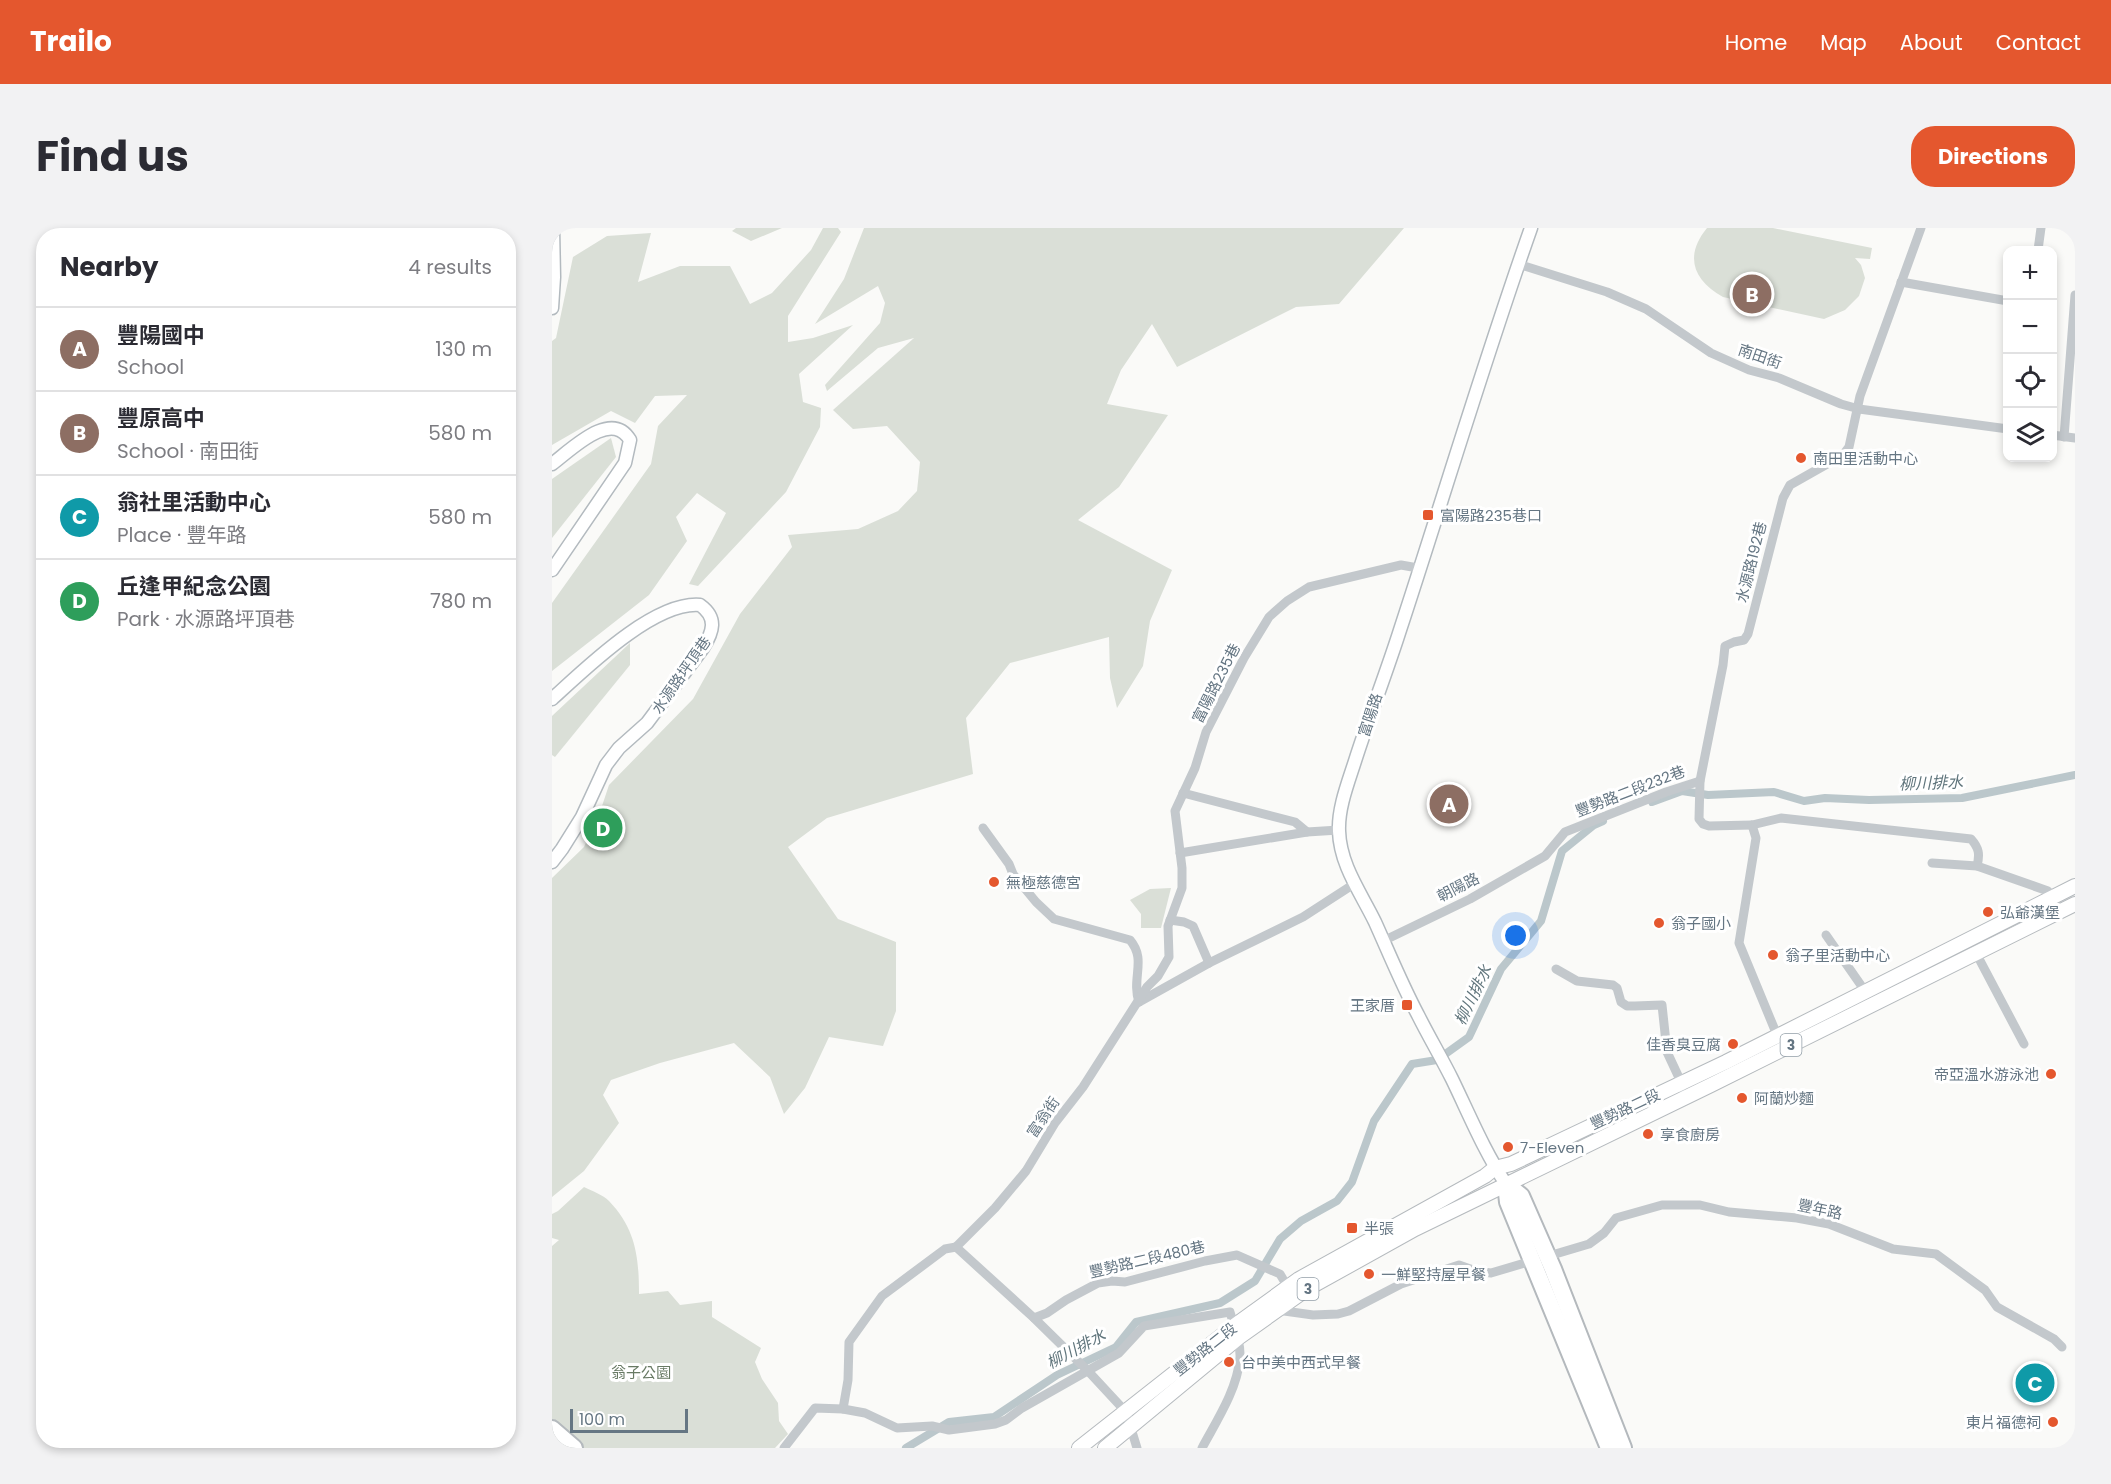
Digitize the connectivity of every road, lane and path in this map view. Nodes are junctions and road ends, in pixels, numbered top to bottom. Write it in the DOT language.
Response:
graph roads {
  1 [pos="553,228"];
  2 [pos="1531,228"];
  3 [pos="1921,228"];
  4 [pos="2041,228"];
  5 [pos="2039,246"];
  6 [pos="1518,264"];
  7 [pos="1901,282"];
  8 [pos="2075,295"];
  9 [pos="2003,300"];
  10 [pos="552,308"];
  11 [pos="1858,409"];
  12 [pos="2003,428"];
  13 [pos="2057,436"];
  14 [pos="2064,437"];
  15 [pos="2075,438"];
  16 [pos="552,464"];
  17 [pos="1418,568"];
  18 [pos="552,570"];
  19 [pos="552,699"];
  20 [pos="1700,781"];
  21 [pos="1183,793"];
  22 [pos="1752,825"];
  23 [pos="983,828"];
  24 [pos="1339,830"];
  25 [pos="1307,832"];
  26 [pos="1180,853"];
  27 [pos="1545,856"];
  28 [pos="552,862"];
  29 [pos="1932,863"];
  30 [pos="1977,866"];
  31 [pos="1354,884"];
  32 [pos="2075,886"];
  33 [pos="2050,898"];
  34 [pos="2075,903"];
  35 [pos="1170,920"];
  36 [pos="1826,935"];
  37 [pos="1383,941"];
  38 [pos="1976,952"];
  39 [pos="1209,963"];
  40 [pos="1556,969"];
  41 [pos="1865,992"];
  42 [pos="1139,1002"];
  43 [pos="1780,1043"];
  44 [pos="2025,1044"];
  45 [pos="1681,1083"];
  46 [pos="1681,1100"];
  47 [pos="1495,1168"];
  48 [pos="1506,1184"];
  49 [pos="956,1247"];
  50 [pos="1552,1255"];
  51 [pos="1528,1262"];
  52 [pos="1291,1292"];
  53 [pos="1277,1310"];
  54 [pos="1034,1318"];
  55 [pos="1236,1332"];
  56 [pos="2062,1347"];
  57 [pos="1086,1369"];
  58 [pos="843,1409"];
  59 [pos="1601,1411"];
  60 [pos="1126,1412"];
  61 [pos="1131,1426"];
  62 [pos="552,1429"];
  63 [pos="574,1448"];
  64 [pos="784,1448"];
  65 [pos="1079,1448"];
  66 [pos="1105,1448"];
  67 [pos="1137,1448"];
  68 [pos="1202,1448"];
  69 [pos="1609,1448"];
  70 [pos="1623,1448"];
  1 -- 10 [label="street"];
  2 -- 6 [label="street, 富陽路"];
  3 -- 7 [label="street, 水源路192巷"];
  4 -- 5 [label="street"];
  6 -- 11 [label="street, 南田街"];
  6 -- 17 [label="street, 富陽路"];
  7 -- 9 [label="street"];
  7 -- 11 [label="street, 水源路192巷"];
  8 -- 14 [label="street"];
  11 -- 12 [label="street, 南田街"];
  11 -- 20 [label="street, 水源路192巷"];
  13 -- 14 [label="street"];
  14 -- 15 [label="street"];
  16 -- 18 [label="street"];
  17 -- 21 [label="street, 富陽路235巷"];
  17 -- 24 [label="street, 富陽路"];
  19 -- 28 [label="street, 水源路坪頂巷"];
  20 -- 22 [label="street, 水源路192巷"];
  20 -- 27 [label="street, 豐勢路二段232巷"];
  21 -- 25 [label="street"];
  21 -- 26 [label="street, 富陽路235巷"];
  22 -- 30 [label="street"];
  22 -- 43 [label="street"];
  23 -- 42 [label="street"];
  24 -- 25 [label="street"];
  24 -- 31 [label="street, 富陽路"];
  25 -- 26 [label="street"];
  26 -- 35 [label="street, 富陽路235巷"];
  27 -- 37 [label="street, 朝陽路"];
  29 -- 30 [label="street"];
  30 -- 33 [label="street"];
  31 -- 37 [label="street, 富陽路"];
  31 -- 39 [label="street, 富翁街"];
  32 -- 33 [label="main road, 豐勢路二段 / 3"];
  33 -- 41 [label="main road, 豐勢路二段 / 3"];
  34 -- 38 [label="main road, 豐勢路二段 / 3"];
  35 -- 39 [label="street"];
  35 -- 42 [label="street, 富陽路235巷"];
  36 -- 41 [label="street"];
  37 -- 47 [label="street, 富陽路"];
  38 -- 43 [label="main road, 豐勢路二段 / 3"];
  38 -- 44 [label="street"];
  39 -- 42 [label="street, 富翁街"];
  40 -- 45 [label="street"];
  41 -- 43 [label="main road, 豐勢路二段 / 3"];
  42 -- 49 [label="street, 富翁街"];
  43 -- 45 [label="main road, 豐勢路二段 / 3"];
  43 -- 46 [label="main road, 豐勢路二段 / 3"];
  45 -- 46 [label="street"];
  45 -- 47 [label="main road, 豐勢路二段 / 3"];
  46 -- 48 [label="main road, 豐勢路二段 / 3"];
  47 -- 48 [label="street, 富陽路"];
  47 -- 52 [label="main road, 豐勢路二段 / 3"];
  48 -- 52 [label="main road, 豐勢路二段 / 3"];
  48 -- 59 [label="highway"];
  49 -- 54 [label="street"];
  49 -- 58 [label="street, 富翁街"];
  50 -- 56 [label="street, 豐年路"];
  51 -- 53 [label="street"];
  52 -- 53 [label="main road, 豐勢路二段 / 3"];
  52 -- 54 [label="street, 豐勢路二段480巷"];
  52 -- 55 [label="main road, 豐勢路二段 / 3"];
  53 -- 55 [label="main road, 豐勢路二段 / 3"];
  54 -- 57 [label="street"];
  55 -- 57 [label="street"];
  55 -- 60 [label="main road, 豐勢路二段 / 3"];
  55 -- 61 [label="main road, 豐勢路二段 / 3"];
  55 -- 68 [label="street"];
  57 -- 58 [label="street"];
  57 -- 60 [label="street"];
  58 -- 64 [label="street"];
  59 -- 69 [label="highway"];
  59 -- 70 [label="highway"];
  60 -- 61 [label="street"];
  60 -- 65 [label="main road, 豐勢路二段 / 3"];
  61 -- 66 [label="main road, 豐勢路二段 / 3"];
  61 -- 67 [label="street"];
  62 -- 63 [label="highway"];
}
